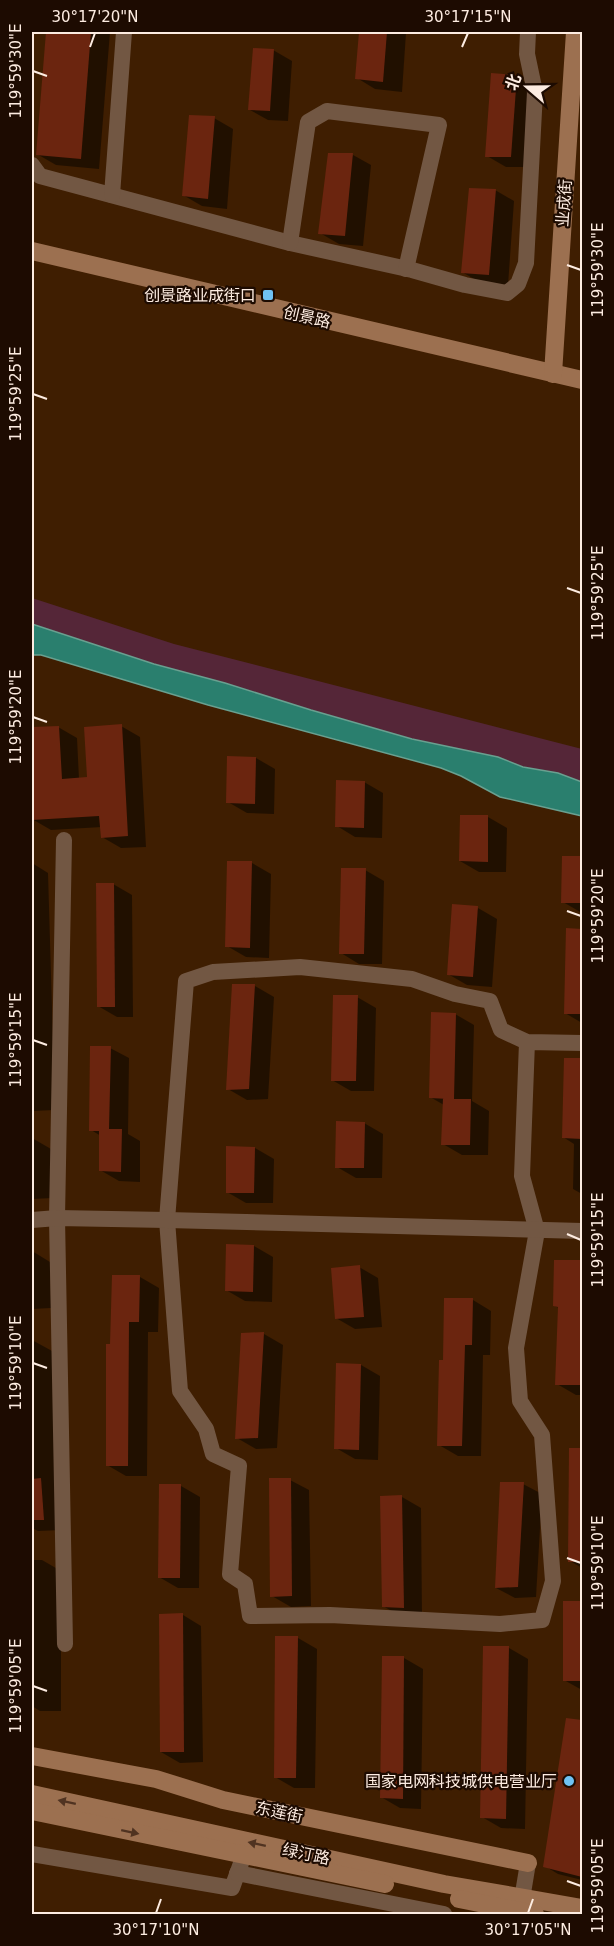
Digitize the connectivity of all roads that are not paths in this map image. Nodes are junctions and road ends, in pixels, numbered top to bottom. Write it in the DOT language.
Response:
graph roads {
  1 [pos="124,32"];
  2 [pos="528,32"];
  3 [pos="575,32"];
  4 [pos="32,165"];
  5 [pos="112,195"];
  6 [pos="290,243"];
  7 [pos="32,251"];
  8 [pos="406,269"];
  9 [pos="554,374"];
  10 [pos="582,380"];
  11 [pos="64,840"];
  12 [pos="527,1042"];
  13 [pos="582,1043"];
  14 [pos="57,1218"];
  15 [pos="32,1220"];
  16 [pos="167,1220"];
  17 [pos="537,1231"];
  18 [pos="582,1231"];
  19 [pos="65,1644"];
  20 [pos="32,1756"];
  21 [pos="32,1794"];
  22 [pos="32,1811"];
  23 [pos="32,1854"];
  24 [pos="243,1855"];
  25 [pos="528,1863"];
  26 [pos="237,1873"];
  27 [pos="582,1908"];
  28 [pos="524,1910"];
  29 [pos="444,1914"];
  1 -- 5 [label="street"];
  2 -- 8 [label="street"];
  3 -- 9 [label="street, 业成街"];
  4 -- 5 [label="street"];
  5 -- 6 [label="street"];
  6 -- 8 [label="street"];
  6 -- 8 [label="street"];
  7 -- 9 [label="street, 创景路"];
  9 -- 10 [label="street, 创景路"];
  11 -- 14 [label="street"];
  12 -- 13 [label="street"];
  12 -- 16 [label="street"];
  12 -- 17 [label="street"];
  14 -- 15 [label="street"];
  14 -- 16 [label="street"];
  14 -- 19 [label="street"];
  16 -- 17 [label="street"];
  16 -- 17 [label="street"];
  17 -- 18 [label="street"];
  20 -- 25 [label="street, 东莲街"];
  28 -- 21 [label="street, 绿汀路, one-way"];
  22 -- 24 [label="street, 绿汀路, one-way"];
  23 -- 26 [label="street"];
  24 -- 26 [label="street"];
  24 -- 28 [label="street, 绿汀路"];
  25 -- 28 [label="street"];
  26 -- 29 [label="street"];
  27 -- 28 [label="street, 绿汀路"];
}
